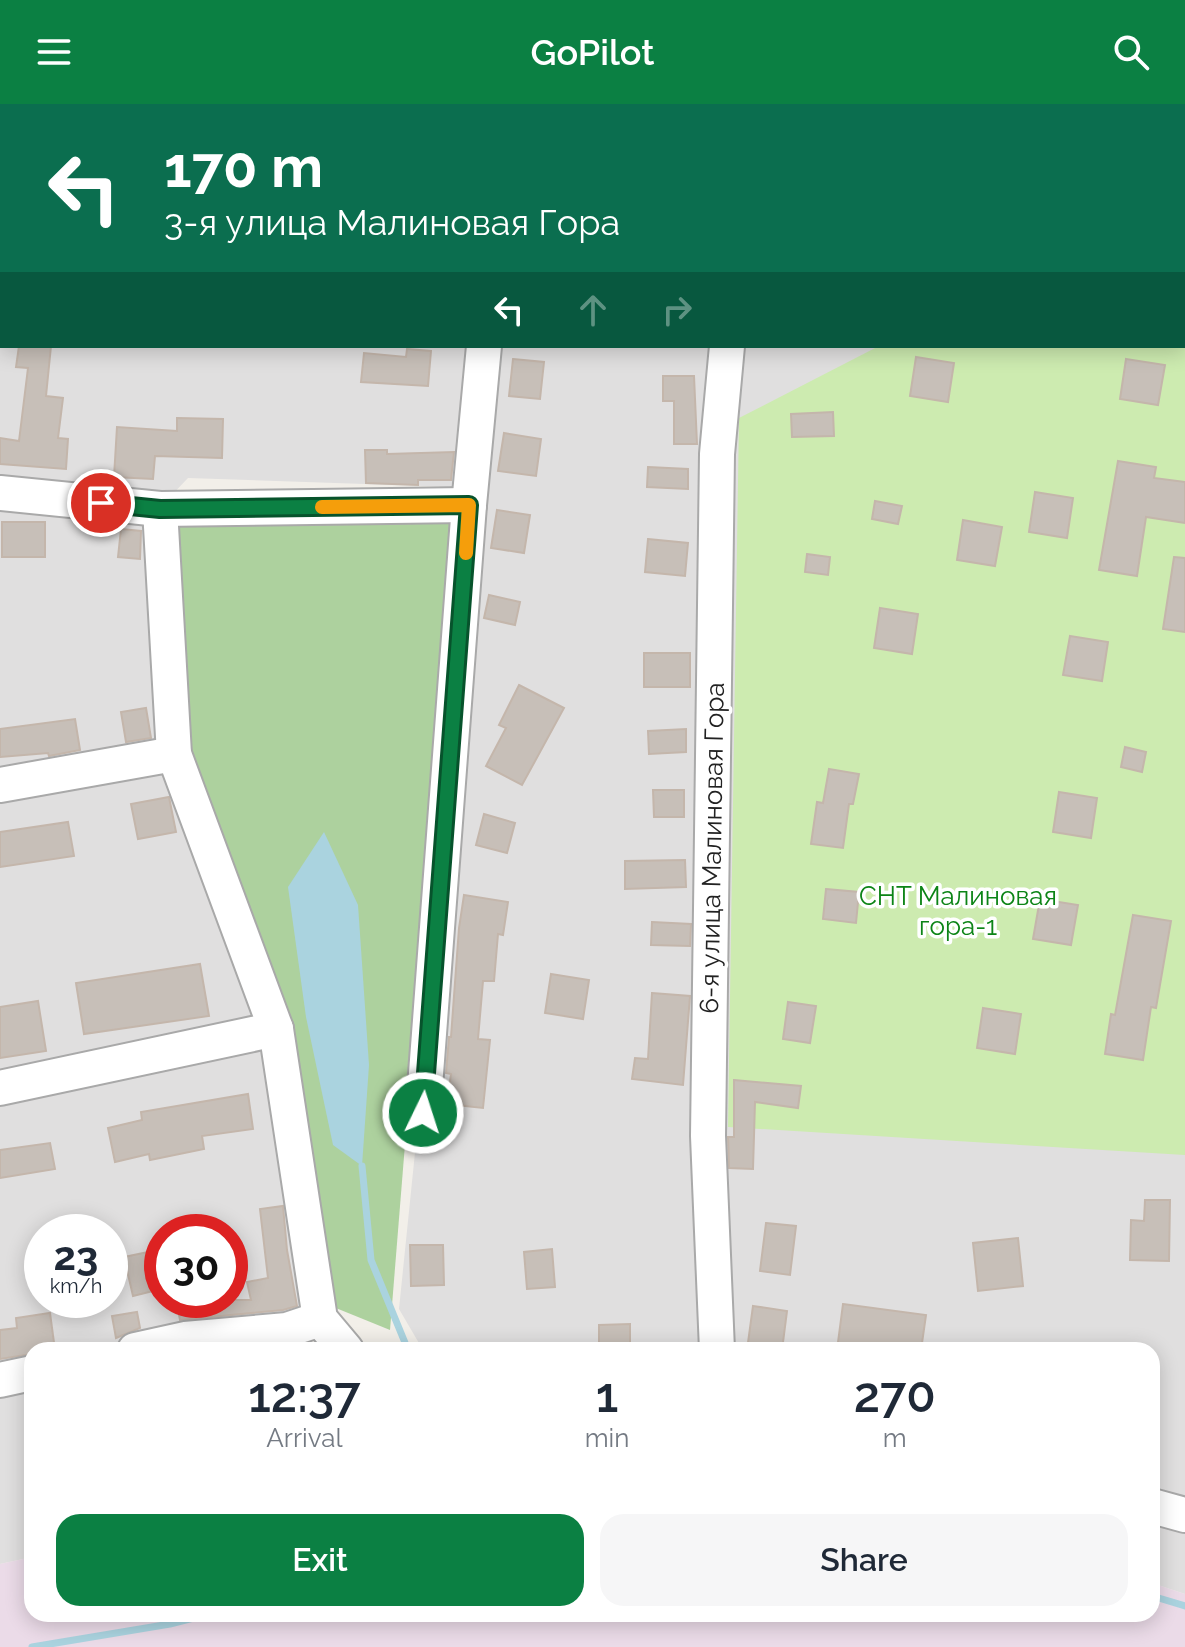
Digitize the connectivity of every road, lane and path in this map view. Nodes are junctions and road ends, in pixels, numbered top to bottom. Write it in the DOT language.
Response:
graph roads {
  1 [pos="484,348"];
  2 [pos="727,348"];
  3 [pos="0,493"];
  4 [pos="469,505"];
  5 [pos="160,509"];
  6 [pos="174,754"];
  7 [pos="0,785"];
  8 [pos="276,1029"];
  9 [pos="0,1088"];
  10 [pos="423,1113"];
  11 [pos="320,1319"];
  12 [pos="171,1342"];
  13 [pos="339,1342"];
  14 [pos="717,1342"];
  15 [pos="24,1375"];
  16 [pos="0,1380"];
  17 [pos="1160,1508"];
  18 [pos="1185,1515"];
  1 -- 4 [label="street"];
  2 -- 14 [label="street, 6-я улица Малиновая Гора"];
  3 -- 5 [label="street"];
  4 -- 5 [label="street"];
  4 -- 10 [label="street"];
  5 -- 6 [label="street"];
  6 -- 7 [label="street"];
  6 -- 8 [label="street"];
  8 -- 9 [label="street"];
  8 -- 11 [label="street"];
  11 -- 12 [label="street"];
  11 -- 13 [label="street"];
  15 -- 16 [label="street"];
  17 -- 18 [label="street"];
}
